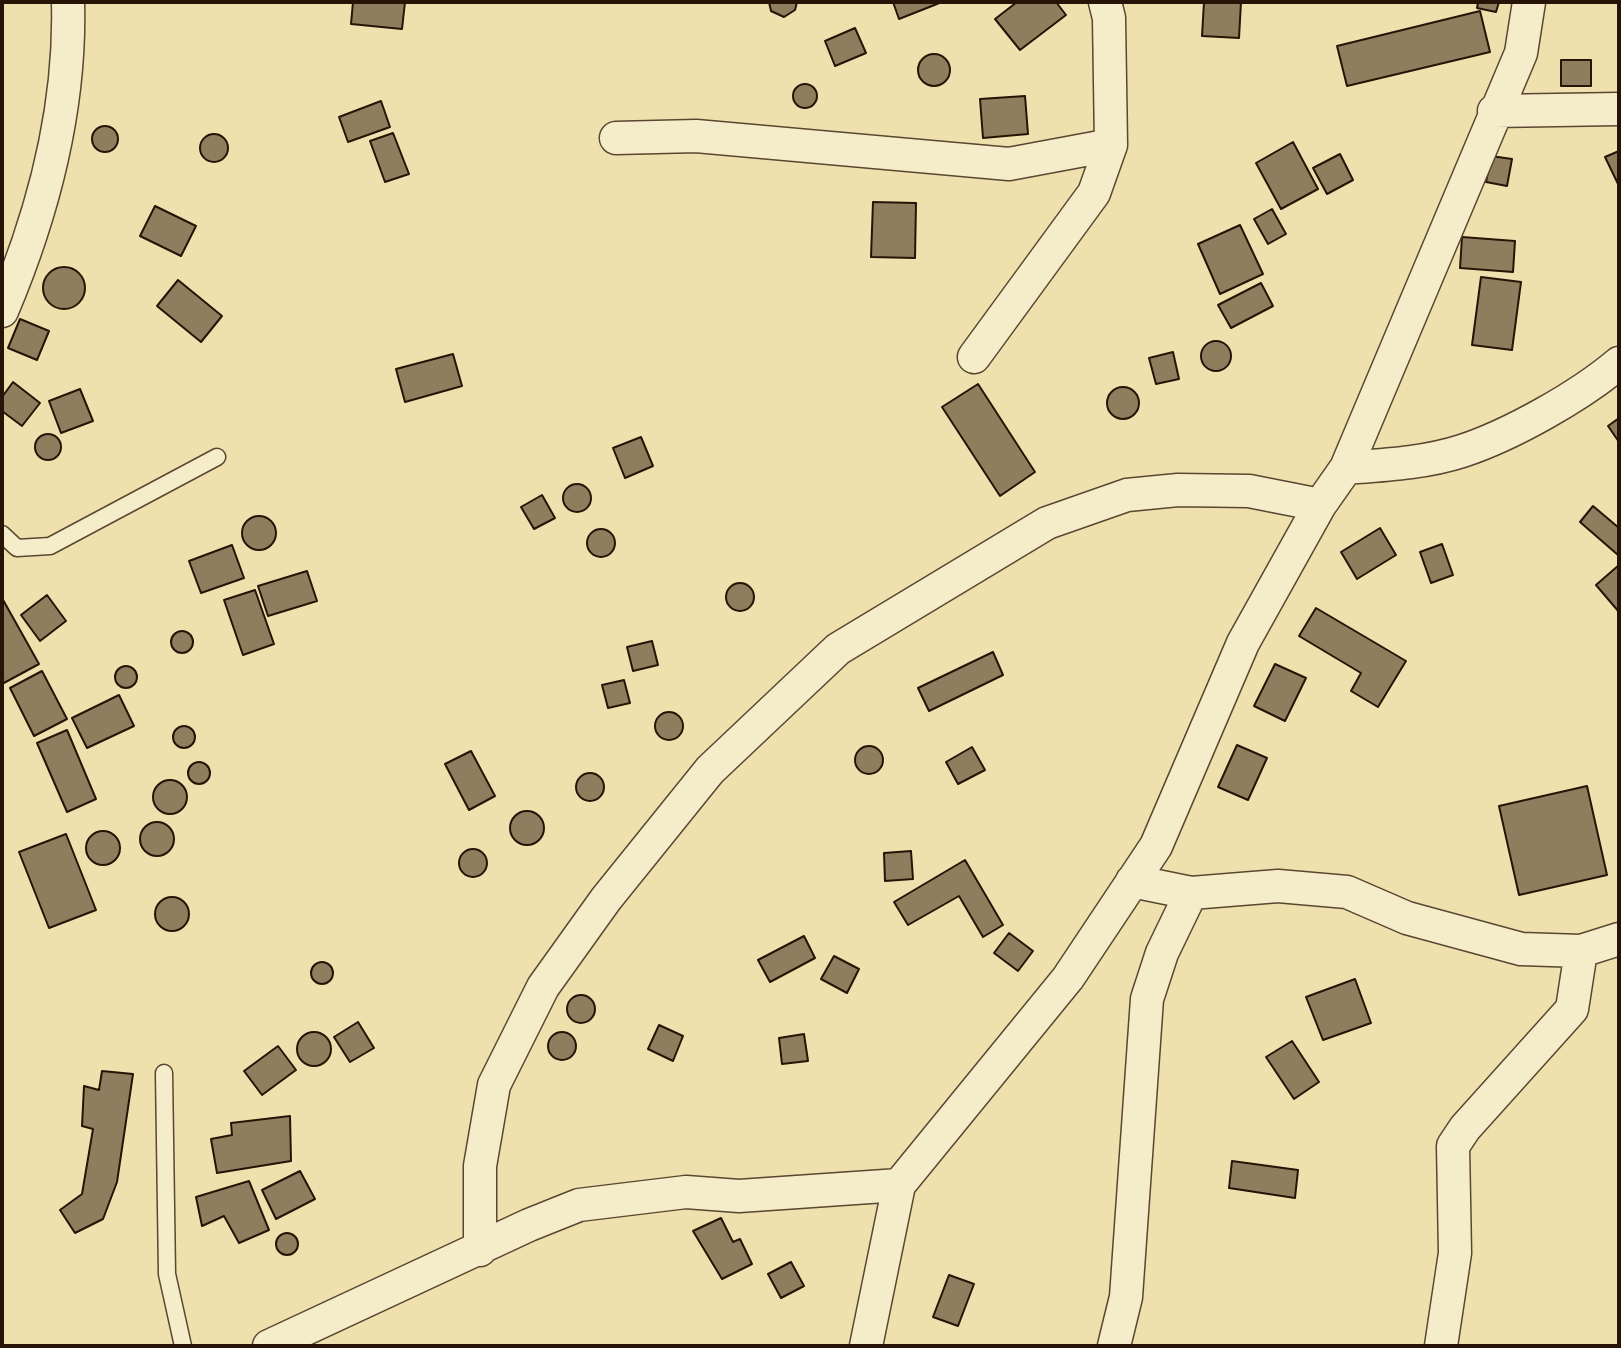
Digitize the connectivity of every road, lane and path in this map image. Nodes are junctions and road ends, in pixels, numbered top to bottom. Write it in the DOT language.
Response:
graph roads {
  1 [pos="68,2"];
  2 [pos="1105,2"];
  3 [pos="1529,2"];
  4 [pos="1619,109"];
  5 [pos="1494,111"];
  6 [pos="616,138"];
  7 [pos="1111,145"];
  8 [pos="2,311"];
  9 [pos="974,357"];
  10 [pos="1619,363"];
  11 [pos="217,457"];
  12 [pos="1346,468"];
  13 [pos="1320,505"];
  14 [pos="2,534"];
  15 [pos="1132,881"];
  16 [pos="1191,893"];
  17 [pos="1619,939"];
  18 [pos="1581,951"];
  19 [pos="164,1073"];
  20 [pos="899,1185"];
  21 [pos="480,1250"];
  22 [pos="183,1346"];
  23 [pos="269,1346"];
  24 [pos="866,1346"];
  25 [pos="1114,1346"];
  26 [pos="1441,1346"];
  1 -- 8 [label="street"];
  2 -- 7 [label="street"];
  3 -- 5 [label="street"];
  4 -- 5 [label="street"];
  5 -- 12 [label="street"];
  6 -- 7 [label="street"];
  7 -- 9 [label="street"];
  10 -- 12 [label="street"];
  11 -- 14 [label="lane"];
  12 -- 13 [label="street"];
  13 -- 15 [label="street"];
  13 -- 21 [label="street"];
  15 -- 16 [label="street"];
  15 -- 20 [label="street"];
  16 -- 18 [label="street"];
  16 -- 25 [label="street"];
  17 -- 18 [label="street"];
  18 -- 26 [label="street"];
  19 -- 22 [label="lane"];
  20 -- 21 [label="street"];
  20 -- 24 [label="street"];
  21 -- 23 [label="street"];
}
